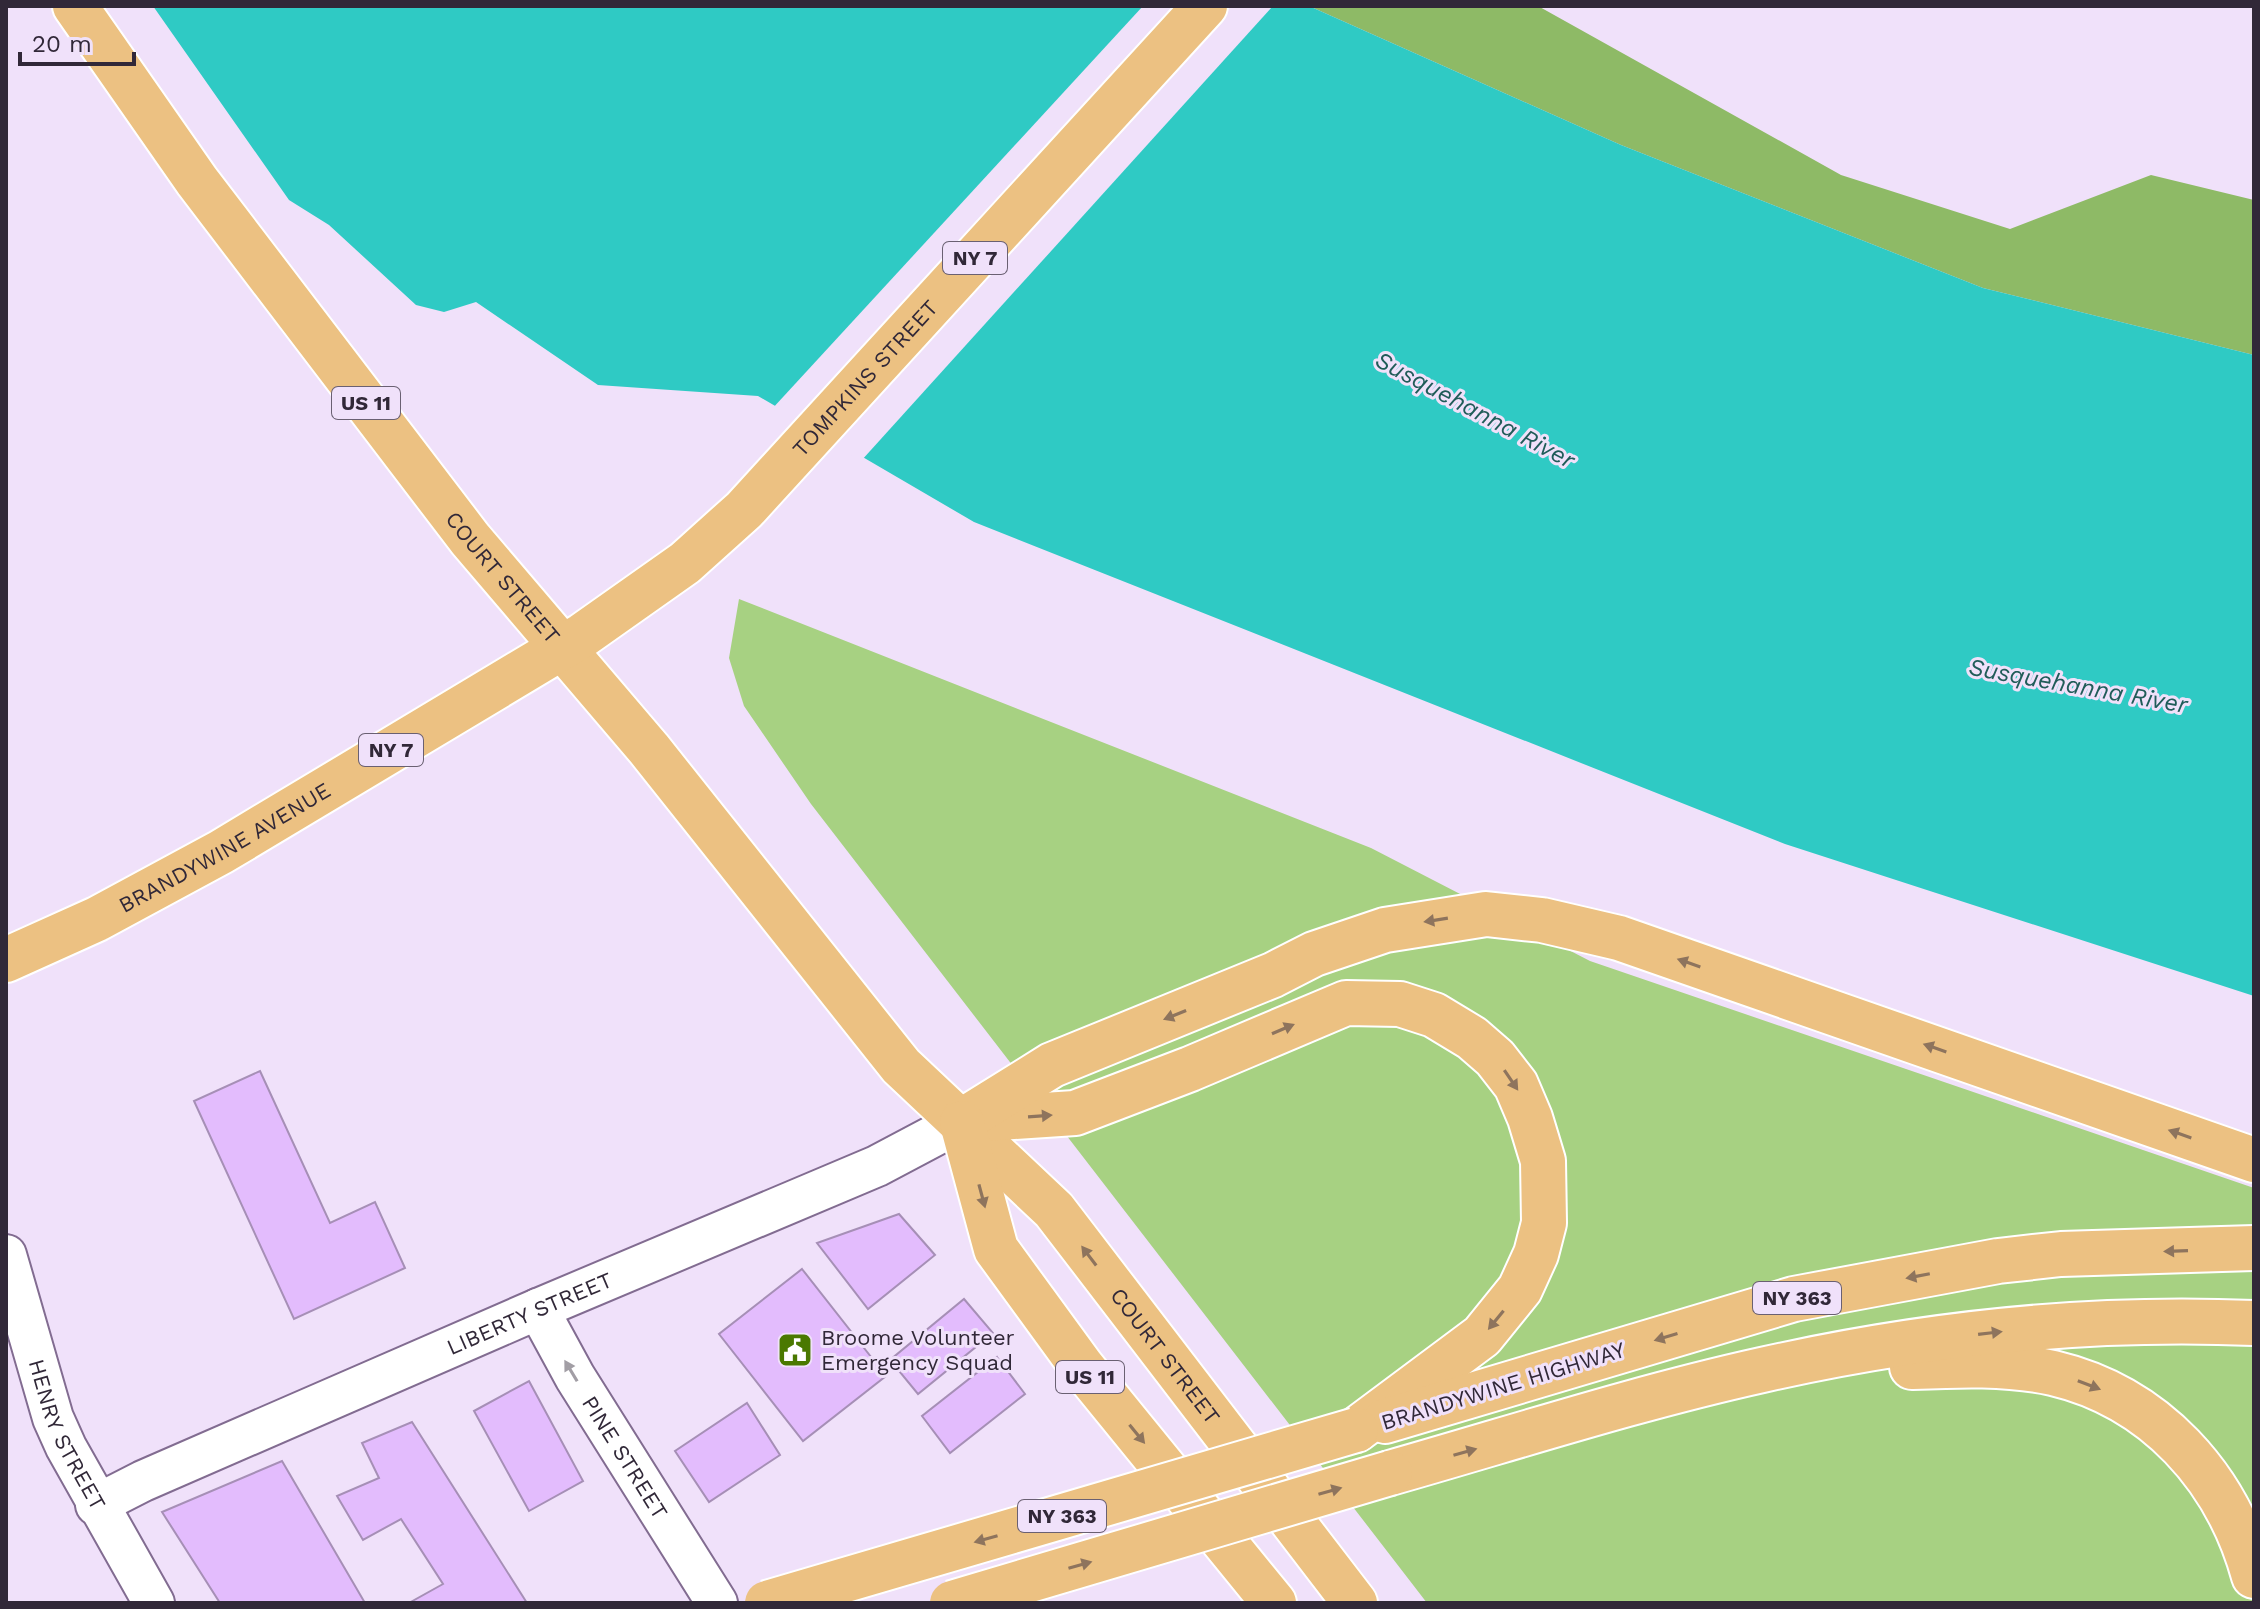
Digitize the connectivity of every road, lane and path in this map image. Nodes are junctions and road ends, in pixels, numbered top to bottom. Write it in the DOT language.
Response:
graph roads {
  1 [pos="75,6"];
  2 [pos="1205,6"];
  3 [pos="562,648"];
  4 [pos="6,960"];
  5 [pos="962,1121"];
  6 [pos="2254,1160"];
  7 [pos="2254,1248"];
  8 [pos="6,1255"];
  9 [pos="538,1309"];
  10 [pos="2254,1323"];
  11 [pos="1624,1405"];
  12 [pos="1356,1430"];
  13 [pos="96,1505"];
  14 [pos="2254,1576"];
  15 [pos="154,1603"];
  16 [pos="717,1603"];
  17 [pos="767,1603"];
  18 [pos="952,1603"];
  19 [pos="1274,1603"];
  20 [pos="1355,1603"];
  1 -- 3 [label="main road, COURT STREET / US 11"];
  2 -- 3 [label="main road, TOMPKINS STREET / NY 7"];
  3 -- 4 [label="main road, BRANDYWINE AVENUE / NY 7"];
  3 -- 5 [label="main road, COURT STREET / US 11"];
  6 -- 5 [label="main road, one-way"];
  5 -- 9 [label="street, LIBERTY STREET"];
  5 -- 12 [label="main road, one-way"];
  5 -- 19 [label="main road, US 11, one-way"];
  20 -- 5 [label="main road, COURT STREET / US 11, one-way"];
  7 -- 12 [label="main road, BRANDYWINE HIGHWAY / NY 363, one-way"];
  8 -- 13 [label="street, HENRY STREET"];
  9 -- 13 [label="street, LIBERTY STREET"];
  16 -- 9 [label="street, PINE STREET, one-way"];
  11 -- 10 [label="main road, NY 363, one-way"];
  11 -- 14 [label="main road, one-way"];
  18 -- 11 [label="main road, NY 363, one-way, bridge"];
  12 -- 17 [label="main road, BRANDYWINE HIGHWAY / NY 363, one-way, bridge"];
  13 -- 15 [label="street, HENRY STREET"];
}
